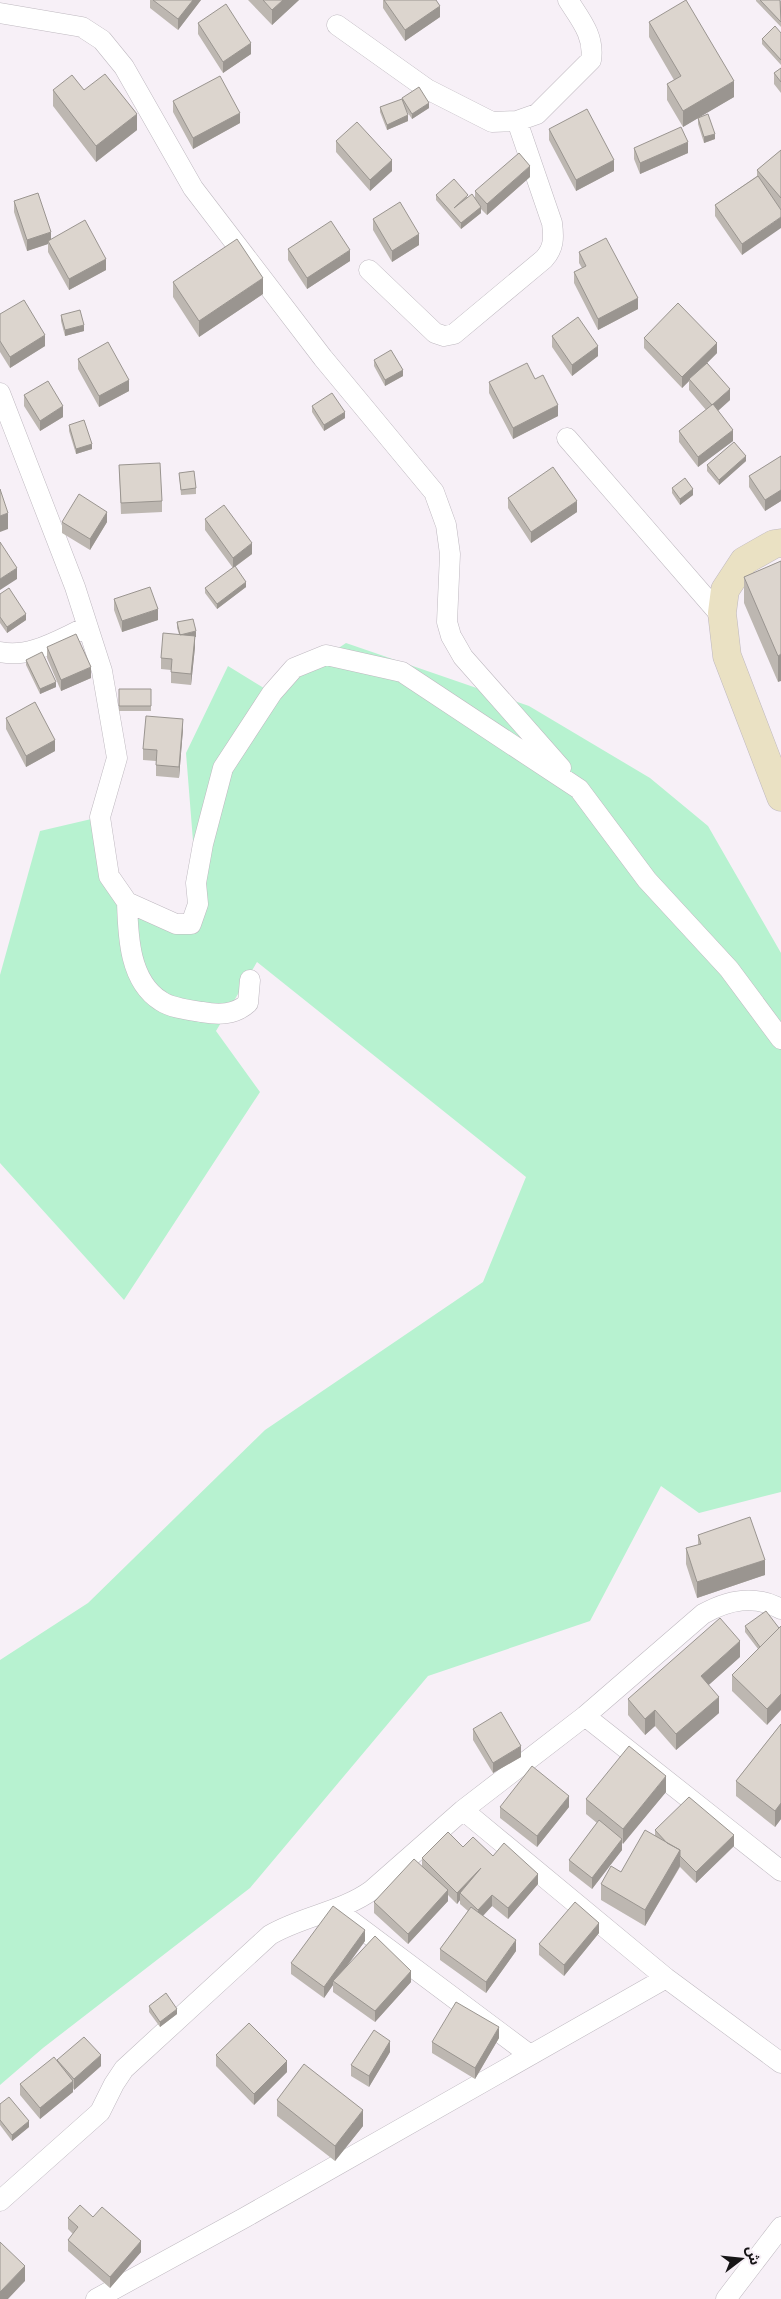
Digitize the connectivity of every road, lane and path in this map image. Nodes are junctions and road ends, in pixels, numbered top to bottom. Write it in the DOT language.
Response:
graph roads {
  1 [pos="568,0"];
  2 [pos="0,14"];
  3 [pos="337,26"];
  4 [pos="518,121"];
  5 [pos="369,270"];
  6 [pos="0,393"];
  7 [pos="567,438"];
  8 [pos="779,546"];
  9 [pos="723,618"];
  10 [pos="87,627"];
  11 [pos="0,652"];
  12 [pos="579,789"];
  13 [pos="781,797"];
  14 [pos="127,902"];
  15 [pos="250,980"];
  16 [pos="781,1039"];
  17 [pos="781,1609"];
  18 [pos="585,1716"];
  19 [pos="463,1810"];
  20 [pos="781,1871"];
  21 [pos="334,1908"];
  22 [pos="666,1978"];
  23 [pos="530,2055"];
  24 [pos="781,2063"];
  25 [pos="0,2201"];
  26 [pos="781,2227"];
  27 [pos="96,2299"];
  28 [pos="726,2299"];
  1 -- 4 [label="street"];
  2 -- 12 [label="street"];
  3 -- 4 [label="street"];
  4 -- 5 [label="street"];
  6 -- 10 [label="street"];
  7 -- 9 [label="street"];
  8 -- 9 [label="main road"];
  9 -- 13 [label="main road"];
  10 -- 11 [label="street"];
  10 -- 14 [label="street"];
  12 -- 14 [label="street"];
  12 -- 16 [label="street"];
  14 -- 15 [label="street"];
  17 -- 18 [label="street"];
  18 -- 19 [label="street"];
  18 -- 20 [label="street"];
  19 -- 21 [label="street"];
  19 -- 22 [label="street"];
  21 -- 23 [label="street"];
  21 -- 25 [label="street"];
  22 -- 23 [label="street"];
  22 -- 24 [label="street"];
  23 -- 27 [label="street"];
  26 -- 28 [label="street"];
}
